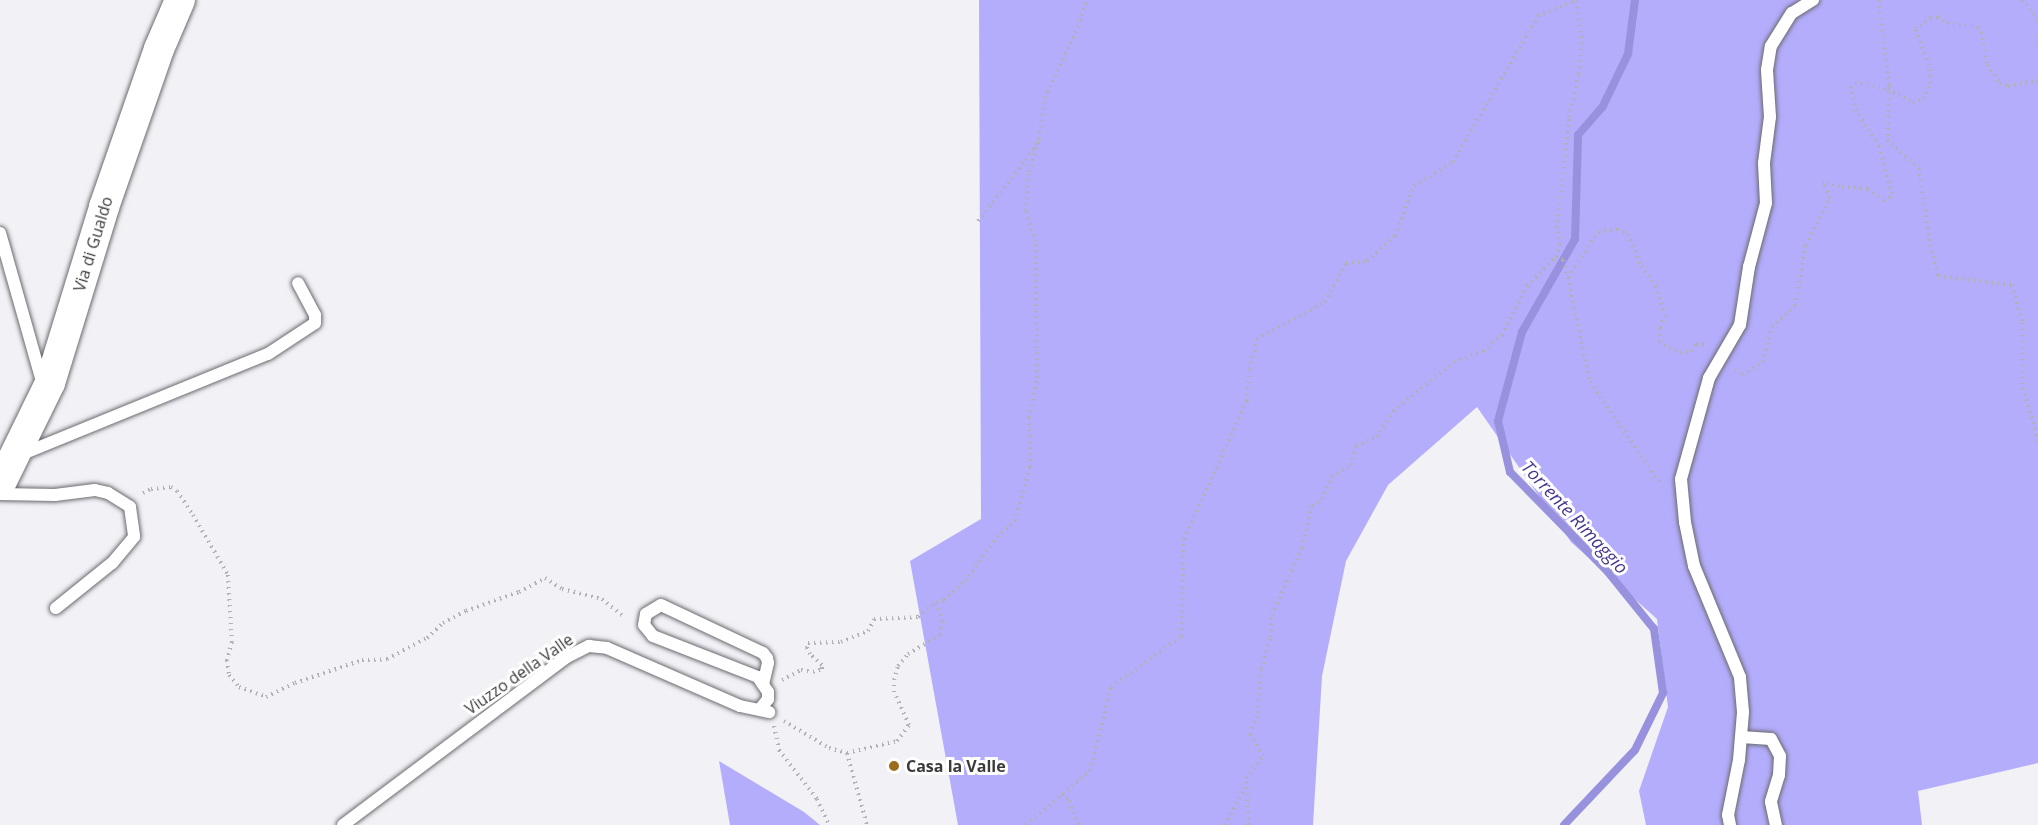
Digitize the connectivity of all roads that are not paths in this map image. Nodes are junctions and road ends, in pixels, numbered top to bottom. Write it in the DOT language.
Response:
graph roads {
  1 [pos="180,0"];
  2 [pos="1813,0"];
  3 [pos="0,233"];
  4 [pos="298,283"];
  5 [pos="45,394"];
  6 [pos="16,456"];
  7 [pos="0,485"];
  8 [pos="0,494"];
  9 [pos="56,608"];
  10 [pos="766,688"];
  11 [pos="1741,737"];
  12 [pos="343,825"];
  13 [pos="1730,825"];
  14 [pos="1776,825"];
  1 -- 5 [label="street, Via di Gualdo"];
  2 -- 11 [label="lane"];
  3 -- 5 [label="lane"];
  4 -- 6 [label="lane"];
  5 -- 6 [label="street, Via di Gualdo"];
  6 -- 7 [label="street, Via di Gualdo"];
  8 -- 9 [label="lane"];
  10 -- 10 [label="lane"];
  10 -- 12 [label="lane, Viuzzo della Valle"];
  11 -- 13 [label="lane"];
  11 -- 14 [label="lane"];
}
